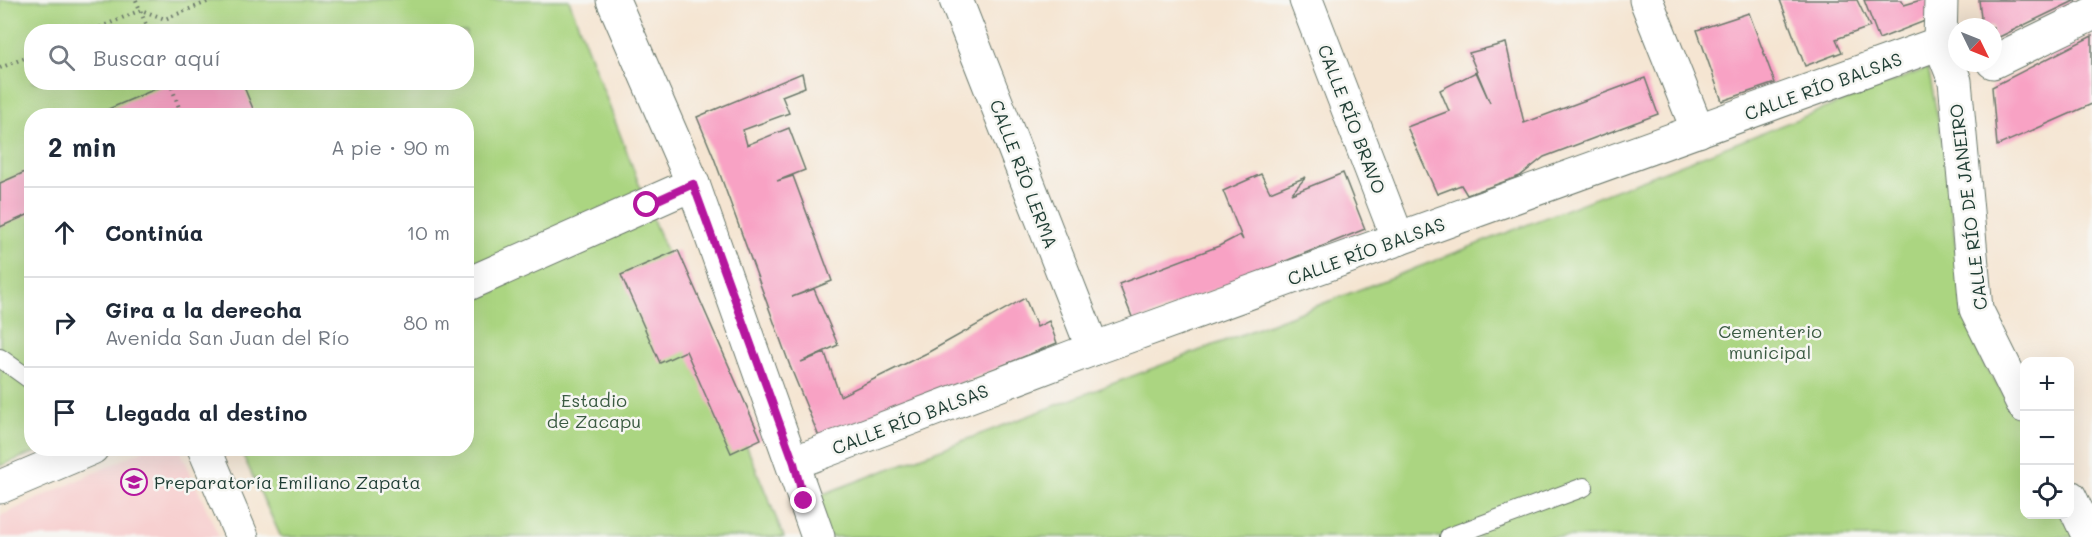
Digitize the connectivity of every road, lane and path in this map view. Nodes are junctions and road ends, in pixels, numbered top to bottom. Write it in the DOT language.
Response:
graph roads {
  1 [pos="136,0"];
  2 [pos="212,0"];
  3 [pos="613,0"];
  4 [pos="956,0"];
  5 [pos="1306,0"];
  6 [pos="1646,0"];
  7 [pos="1941,0"];
  8 [pos="141,10"];
  9 [pos="2092,14"];
  10 [pos="108,24"];
  11 [pos="146,24"];
  12 [pos="1940,43"];
  13 [pos="24,58"];
  14 [pos="2002,58"];
  15 [pos="0,68"];
  16 [pos="1973,72"];
  17 [pos="1954,81"];
  18 [pos="173,90"];
  19 [pos="179,108"];
  20 [pos="1698,131"];
  21 [pos="693,184"];
  22 [pos="1398,239"];
  23 [pos="474,281"];
  24 [pos="1093,349"];
  25 [pos="0,358"];
  26 [pos="24,375"];
  27 [pos="2020,396"];
  28 [pos="73,456"];
  29 [pos="207,456"];
  30 [pos="794,463"];
  31 [pos="0,487"];
  32 [pos="1584,487"];
  33 [pos="2074,505"];
  34 [pos="242,537"];
  35 [pos="818,537"];
  36 [pos="1449,537"];
  37 [pos="2089,537"];
  1 -- 8 [label="path"];
  2 -- 8 [label="path"];
  3 -- 21 [label="street"];
  4 -- 24 [label="street, CALLE RÍO LERMA"];
  5 -- 22 [label="street, CALLE RÍO BRAVO"];
  6 -- 20 [label="street"];
  7 -- 12 [label="street, CALLE RÍO DE JANEIRO"];
  8 -- 10 [label="path"];
  8 -- 11 [label="path"];
  9 -- 14 [label="street"];
  12 -- 17 [label="street, CALLE RÍO DE JANEIRO"];
  12 -- 20 [label="street, CALLE RÍO BALSAS"];
  13 -- 15 [label="path"];
  16 -- 17 [label="street"];
  17 -- 27 [label="street, CALLE RÍO DE JANEIRO"];
  18 -- 19 [label="path"];
  20 -- 22 [label="street, CALLE RÍO BALSAS"];
  21 -- 23 [label="street"];
  21 -- 30 [label="street"];
  22 -- 24 [label="street, CALLE RÍO BALSAS"];
  24 -- 30 [label="street, CALLE RÍO BALSAS"];
  25 -- 26 [label="lane"];
  28 -- 31 [label="street"];
  29 -- 34 [label="street"];
  30 -- 35 [label="street"];
  32 -- 36 [label="lane"];
  33 -- 37 [label="street"];
}
